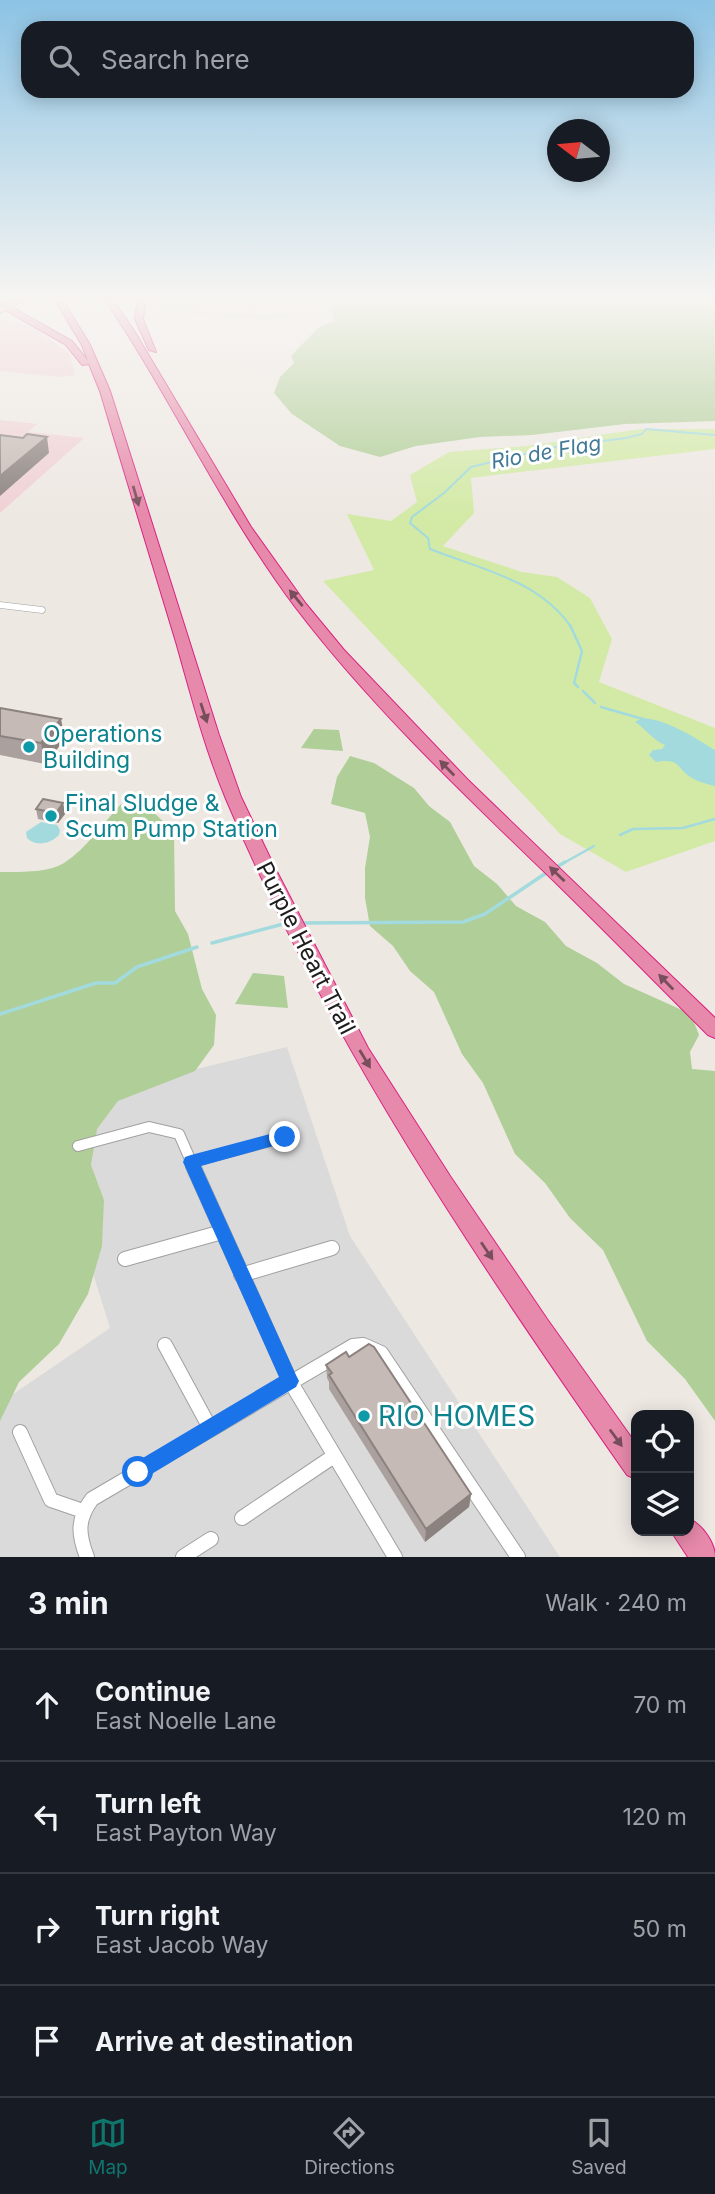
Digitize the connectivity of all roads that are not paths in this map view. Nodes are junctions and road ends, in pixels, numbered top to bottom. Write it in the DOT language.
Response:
graph roads {
  1 [pos="89,370"];
  2 [pos="96,370"];
  3 [pos="152,370"];
  4 [pos="163,370"];
  5 [pos="179,412"];
  6 [pos="124,452"];
  7 [pos="0,605"];
  8 [pos="42,610"];
  9 [pos="715,1030"];
  10 [pos="285,1137"];
  11 [pos="78,1146"];
  12 [pos="191,1162"];
  13 [pos="222,1232"];
  14 [pos="332,1248"];
  15 [pos="125,1259"];
  16 [pos="241,1275"];
  17 [pos="165,1345"];
  18 [pos="290,1381"];
  19 [pos="211,1428"];
  20 [pos="20,1432"];
  21 [pos="334,1456"];
  22 [pos="631,1459"];
  23 [pos="83,1511"];
  24 [pos="242,1518"];
  25 [pos="689,1536"];
  26 [pos="211,1539"];
  27 [pos="87,1557"];
  28 [pos="183,1557"];
  29 [pos="395,1557"];
  30 [pos="518,1557"];
  31 [pos="705,1557"];
  1 -- 6 [label="highway"];
  2 -- 6 [label="highway, Purple Heart Trail"];
  3 -- 5 [label="highway"];
  4 -- 5 [label="highway"];
  9 -- 5 [label="highway, one-way"];
  6 -- 22 [label="highway, Purple Heart Trail, one-way"];
  7 -- 8 [label="street"];
  10 -- 12 [label="street"];
  11 -- 12 [label="street"];
  12 -- 13 [label="street"];
  13 -- 15 [label="street"];
  13 -- 16 [label="street"];
  14 -- 16 [label="street"];
  16 -- 18 [label="street"];
  17 -- 19 [label="street"];
  18 -- 19 [label="street"];
  18 -- 21 [label="street"];
  18 -- 30 [label="street"];
  19 -- 23 [label="street"];
  20 -- 23 [label="street"];
  21 -- 24 [label="street"];
  21 -- 29 [label="street"];
  23 -- 27 [label="street"];
  25 -- 31 [label="highway"];
  26 -- 28 [label="street"];
}
